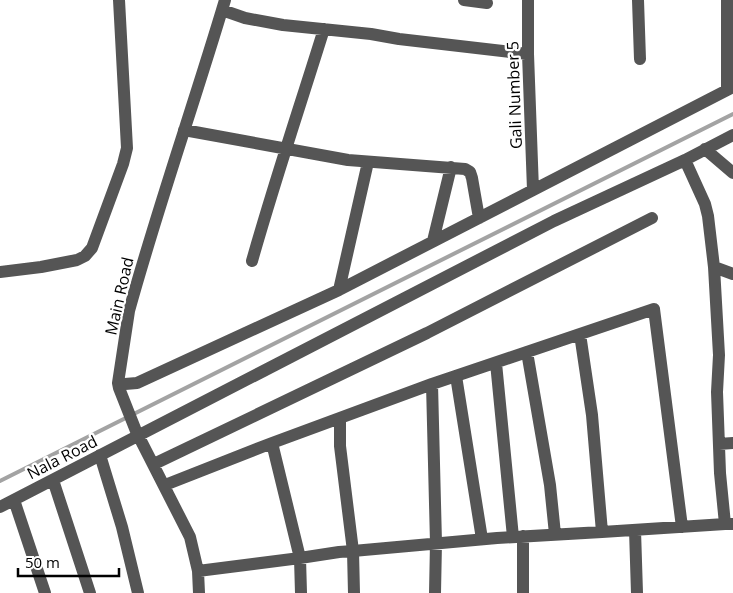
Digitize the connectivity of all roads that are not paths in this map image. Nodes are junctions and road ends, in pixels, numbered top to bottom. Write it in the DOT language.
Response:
graph roads {
  1 [pos="119,0"];
  2 [pos="464,0"];
  3 [pos="528,0"];
  4 [pos="638,0"];
  5 [pos="727,0"];
  6 [pos="487,3"];
  7 [pos="223,5"];
  8 [pos="324,29"];
  9 [pos="528,54"];
  10 [pos="640,59"];
  11 [pos="730,88"];
  12 [pos="184,130"];
  13 [pos="733,135"];
  14 [pos="287,148"];
  15 [pos="705,149"];
  16 [pos="684,160"];
  17 [pos="368,162"];
  18 [pos="451,167"];
  19 [pos="733,173"];
  20 [pos="533,190"];
  21 [pos="479,218"];
  22 [pos="652,218"];
  23 [pos="433,241"];
  24 [pos="252,262"];
  25 [pos="714,267"];
  26 [pos="0,272"];
  27 [pos="733,274"];
  28 [pos="339,290"];
  29 [pos="580,334"];
  30 [pos="527,352"];
  31 [pos="496,363"];
  32 [pos="456,376"];
  33 [pos="432,384"];
  34 [pos="119,387"];
  35 [pos="340,418"];
  36 [pos="138,433"];
  37 [pos="272,443"];
  38 [pos="733,443"];
  39 [pos="719,444"];
  40 [pos="100,456"];
  41 [pos="154,464"];
  42 [pos="53,480"];
  43 [pos="165,486"];
  44 [pos="14,500"];
  45 [pos="0,507"];
  46 [pos="729,524"];
  47 [pos="682,527"];
  48 [pos="635,530"];
  49 [pos="602,532"];
  50 [pos="555,534"];
  51 [pos="518,537"];
  52 [pos="482,539"];
  53 [pos="436,543"];
  54 [pos="353,551"];
  55 [pos="300,558"];
  56 [pos="198,571"];
  57 [pos="45,593"];
  58 [pos="90,593"];
  59 [pos="138,593"];
  60 [pos="199,593"];
  61 [pos="302,593"];
  62 [pos="354,593"];
  63 [pos="435,593"];
  64 [pos="523,593"];
  65 [pos="636,593"];
  1 -- 26 [label="street"];
  2 -- 6 [label="street"];
  3 -- 9 [label="street, Gali Number 5"];
  4 -- 10 [label="street"];
  5 -- 11 [label="street"];
  7 -- 8 [label="street"];
  7 -- 12 [label="street, Main Road"];
  8 -- 9 [label="street"];
  8 -- 14 [label="street"];
  9 -- 20 [label="street, Gali Number 5"];
  11 -- 20 [label="street"];
  12 -- 14 [label="street"];
  12 -- 34 [label="street, Main Road"];
  13 -- 15 [label="street, Nala Road"];
  14 -- 17 [label="street"];
  14 -- 24 [label="street"];
  15 -- 16 [label="street, Nala Road"];
  15 -- 19 [label="street"];
  16 -- 25 [label="street"];
  16 -- 36 [label="street, Nala Road"];
  17 -- 18 [label="street"];
  17 -- 28 [label="street"];
  18 -- 21 [label="street"];
  18 -- 23 [label="street"];
  20 -- 21 [label="street"];
  21 -- 23 [label="street"];
  22 -- 41 [label="street"];
  23 -- 28 [label="street"];
  25 -- 27 [label="street"];
  25 -- 39 [label="street"];
  28 -- 34 [label="street"];
  29 -- 30 [label="street"];
  29 -- 47 [label="street"];
  29 -- 49 [label="street"];
  30 -- 31 [label="street"];
  30 -- 50 [label="street"];
  31 -- 32 [label="street"];
  31 -- 51 [label="street"];
  32 -- 33 [label="street"];
  32 -- 52 [label="street"];
  33 -- 35 [label="street"];
  33 -- 53 [label="street"];
  34 -- 36 [label="street"];
  35 -- 37 [label="street"];
  35 -- 54 [label="street"];
  36 -- 40 [label="street, Nala Road"];
  36 -- 41 [label="street"];
  37 -- 43 [label="street"];
  37 -- 55 [label="street"];
  38 -- 39 [label="street"];
  39 -- 46 [label="street"];
  40 -- 42 [label="street, Nala Road"];
  40 -- 59 [label="street"];
  41 -- 43 [label="street"];
  42 -- 44 [label="street, Nala Road"];
  42 -- 58 [label="street"];
  43 -- 56 [label="street"];
  44 -- 45 [label="street, Nala Road"];
  44 -- 57 [label="street"];
  46 -- 47 [label="street"];
  47 -- 48 [label="street"];
  48 -- 49 [label="street"];
  48 -- 65 [label="street"];
  49 -- 50 [label="street"];
  50 -- 51 [label="street"];
  51 -- 52 [label="street"];
  51 -- 64 [label="street"];
  52 -- 53 [label="street"];
  53 -- 54 [label="street"];
  53 -- 63 [label="street"];
  54 -- 55 [label="street"];
  54 -- 62 [label="street"];
  55 -- 56 [label="street"];
  55 -- 61 [label="street"];
  56 -- 60 [label="street"];
}
